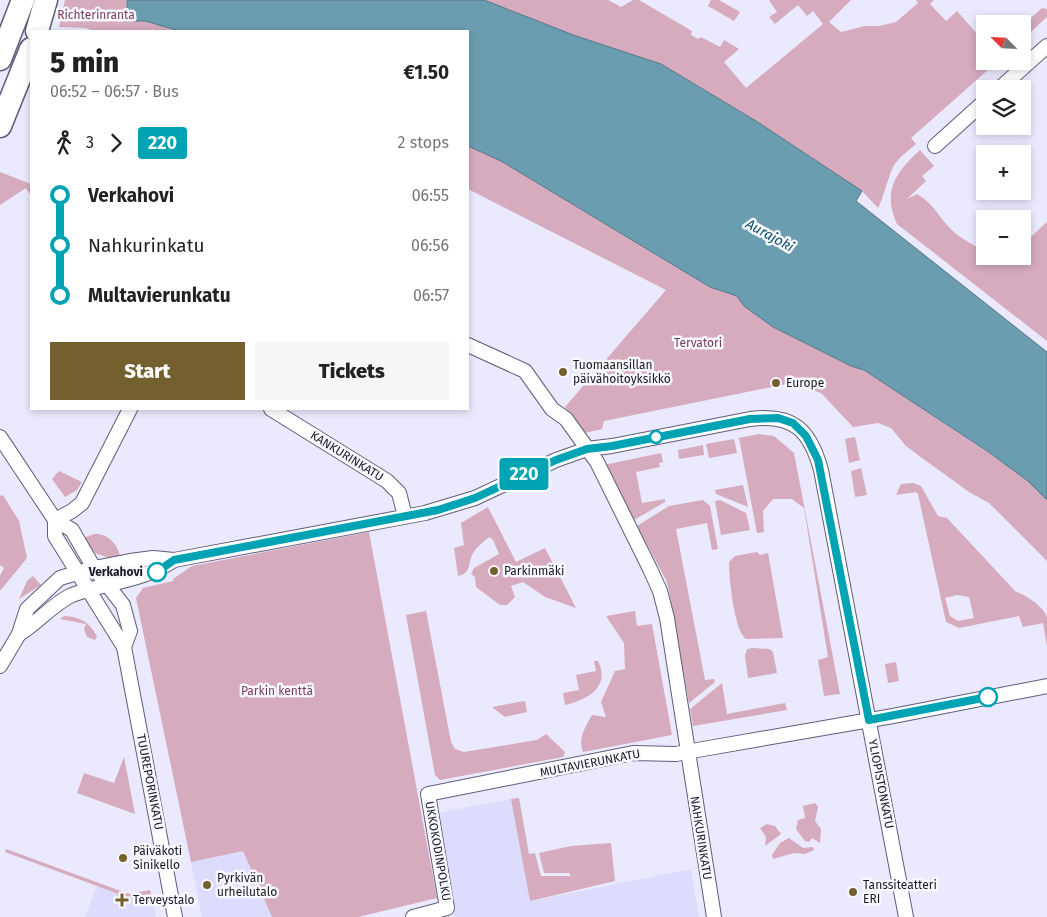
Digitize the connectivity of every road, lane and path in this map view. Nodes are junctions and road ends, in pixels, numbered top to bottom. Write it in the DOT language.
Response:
graph roads {
  1 [pos="23,0"];
  2 [pos="46,0"];
  3 [pos="37,30"];
  4 [pos="1047,46"];
  5 [pos="30,51"];
  6 [pos="0,59"];
  7 [pos="1009,80"];
  8 [pos="976,109"];
  9 [pos="0,126"];
  10 [pos="935,146"];
  11 [pos="469,344"];
  12 [pos="129,410"];
  13 [pos="274,410"];
  14 [pos="0,437"];
  15 [pos="587,449"];
  16 [pos="405,516"];
  17 [pos="55,520"];
  18 [pos="174,560"];
  19 [pos="94,568"];
  20 [pos="77,573"];
  21 [pos="107,584"];
  22 [pos="89,590"];
  23 [pos="19,634"];
  24 [pos="124,647"];
  25 [pos="0,666"];
  26 [pos="1047,686"];
  27 [pos="869,720"];
  28 [pos="689,751"];
  29 [pos="428,794"];
  30 [pos="175,917"];
  31 [pos="413,917"];
  32 [pos="714,917"];
  33 [pos="906,917"];
  1 -- 6 [label="main road"];
  2 -- 3 [label="main road"];
  4 -- 7 [label="street"];
  5 -- 9 [label="main road"];
  8 -- 10 [label="street"];
  11 -- 15 [label="street, NAHKURINKATU"];
  12 -- 17 [label="street"];
  13 -- 16 [label="street, KANKURINKATU"];
  14 -- 17 [label="street"];
  15 -- 16 [label="street"];
  15 -- 27 [label="street, YLIOPISTONKATU"];
  15 -- 28 [label="street, NAHKURINKATU"];
  16 -- 18 [label="street"];
  17 -- 19 [label="street, TUUREPORINKATU"];
  17 -- 20 [label="street, TUUREPORINKATU"];
  18 -- 19 [label="street"];
  18 -- 21 [label="street"];
  19 -- 20 [label="street"];
  19 -- 21 [label="street, TUUREPORINKATU"];
  20 -- 22 [label="street, TUUREPORINKATU"];
  20 -- 23 [label="street"];
  21 -- 22 [label="street"];
  21 -- 24 [label="street, TUUREPORINKATU"];
  22 -- 23 [label="street"];
  22 -- 24 [label="street, TUUREPORINKATU"];
  23 -- 25 [label="street"];
  24 -- 30 [label="street, TUUREPORINKATU"];
  26 -- 27 [label="street, MULTAVIERUNKATU"];
  27 -- 28 [label="street, MULTAVIERUNKATU"];
  27 -- 33 [label="street, YLIOPISTONKATU"];
  28 -- 29 [label="street, MULTAVIERUNKATU"];
  28 -- 32 [label="street, NAHKURINKATU"];
  29 -- 31 [label="street, UKKOKODINPOLKU"];
}
